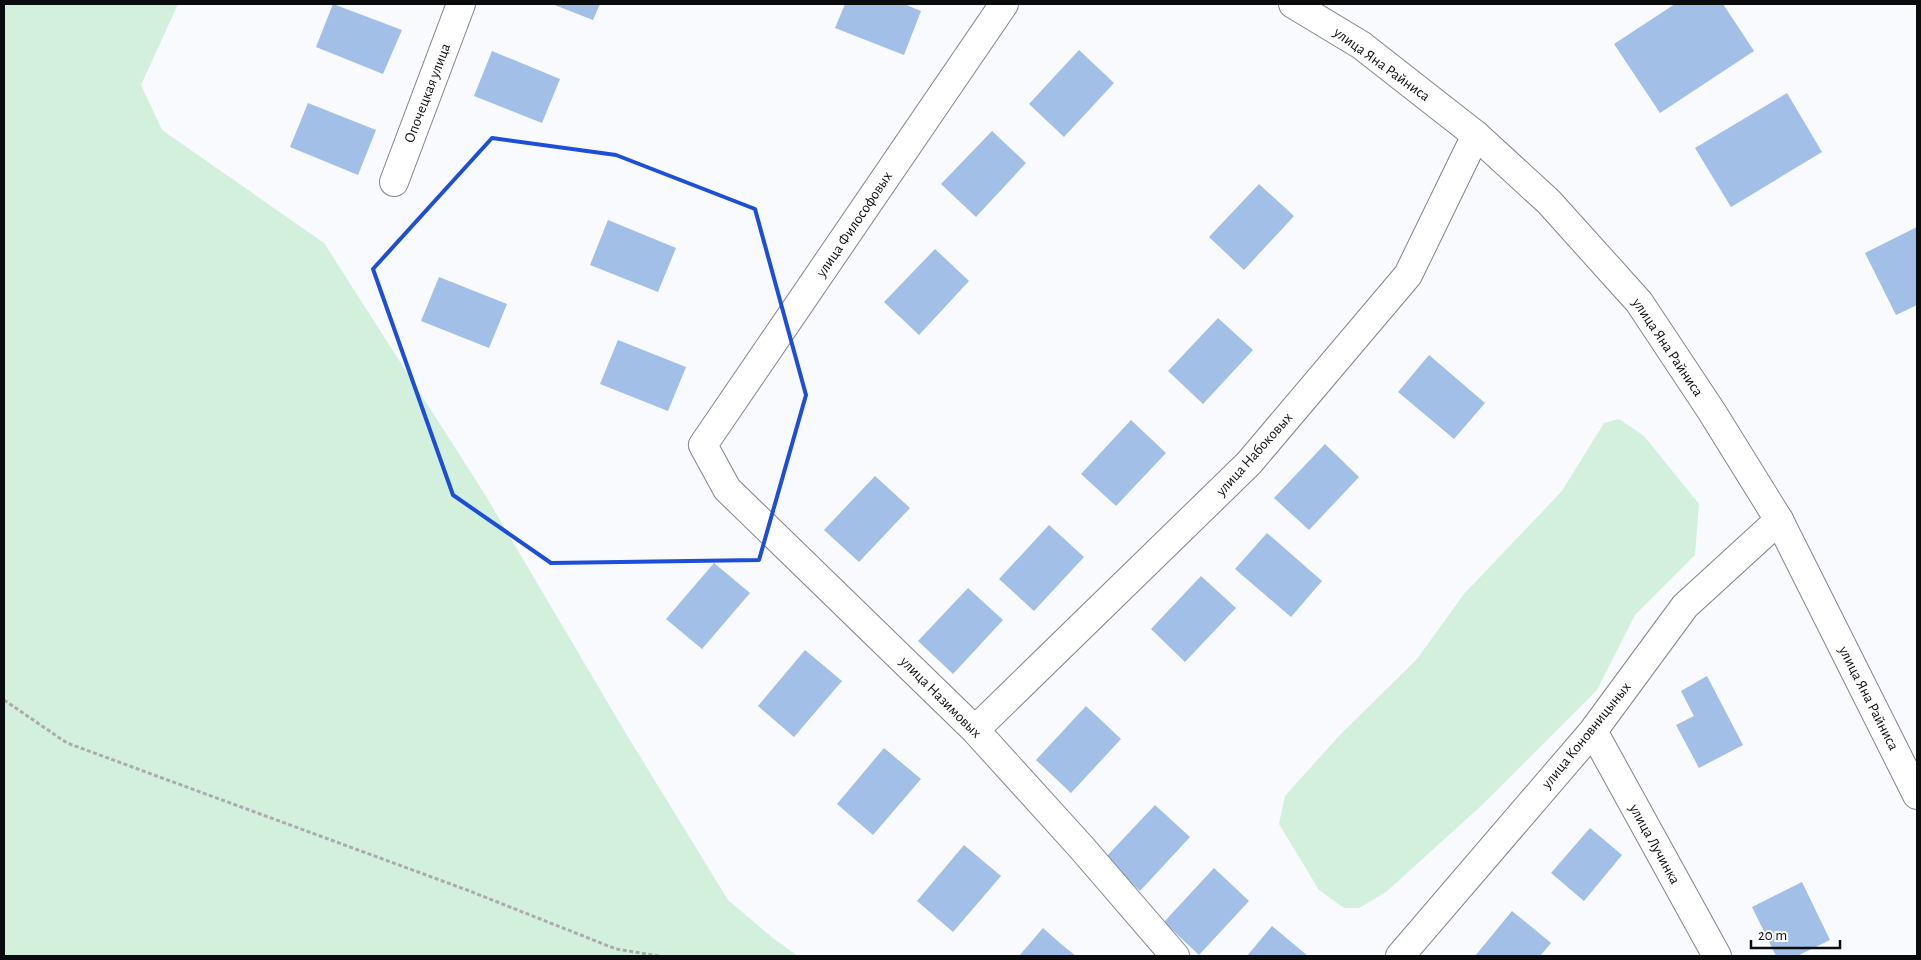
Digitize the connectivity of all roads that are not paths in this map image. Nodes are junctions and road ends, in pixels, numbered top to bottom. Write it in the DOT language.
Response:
graph roads {
  1 [pos="461,4"];
  2 [pos="1004,4"];
  3 [pos="1293,4"];
  4 [pos="1476,135"];
  5 [pos="394,182"];
  6 [pos="702,445"];
  7 [pos="1779,520"];
  8 [pos="975,730"];
  9 [pos="1592,732"];
  10 [pos="1917,795"];
  11 [pos="1175,956"];
  12 [pos="1400,956"];
  13 [pos="1717,956"];
  1 -- 5 [label="street, Опочецкая улица"];
  2 -- 6 [label="street, улица Философовых"];
  3 -- 4 [label="street, улица Яна Райниса"];
  4 -- 7 [label="street, улица Яна Райниса"];
  4 -- 8 [label="street, улица Набоковых"];
  6 -- 8 [label="street, улица Назимовых"];
  7 -- 9 [label="street, улица Коновницыных"];
  7 -- 10 [label="street, улица Яна Райниса"];
  8 -- 11 [label="street, улица Назимовых"];
  9 -- 12 [label="street, улица Коновницыных"];
  9 -- 13 [label="street, улица Лучинка"];
}
